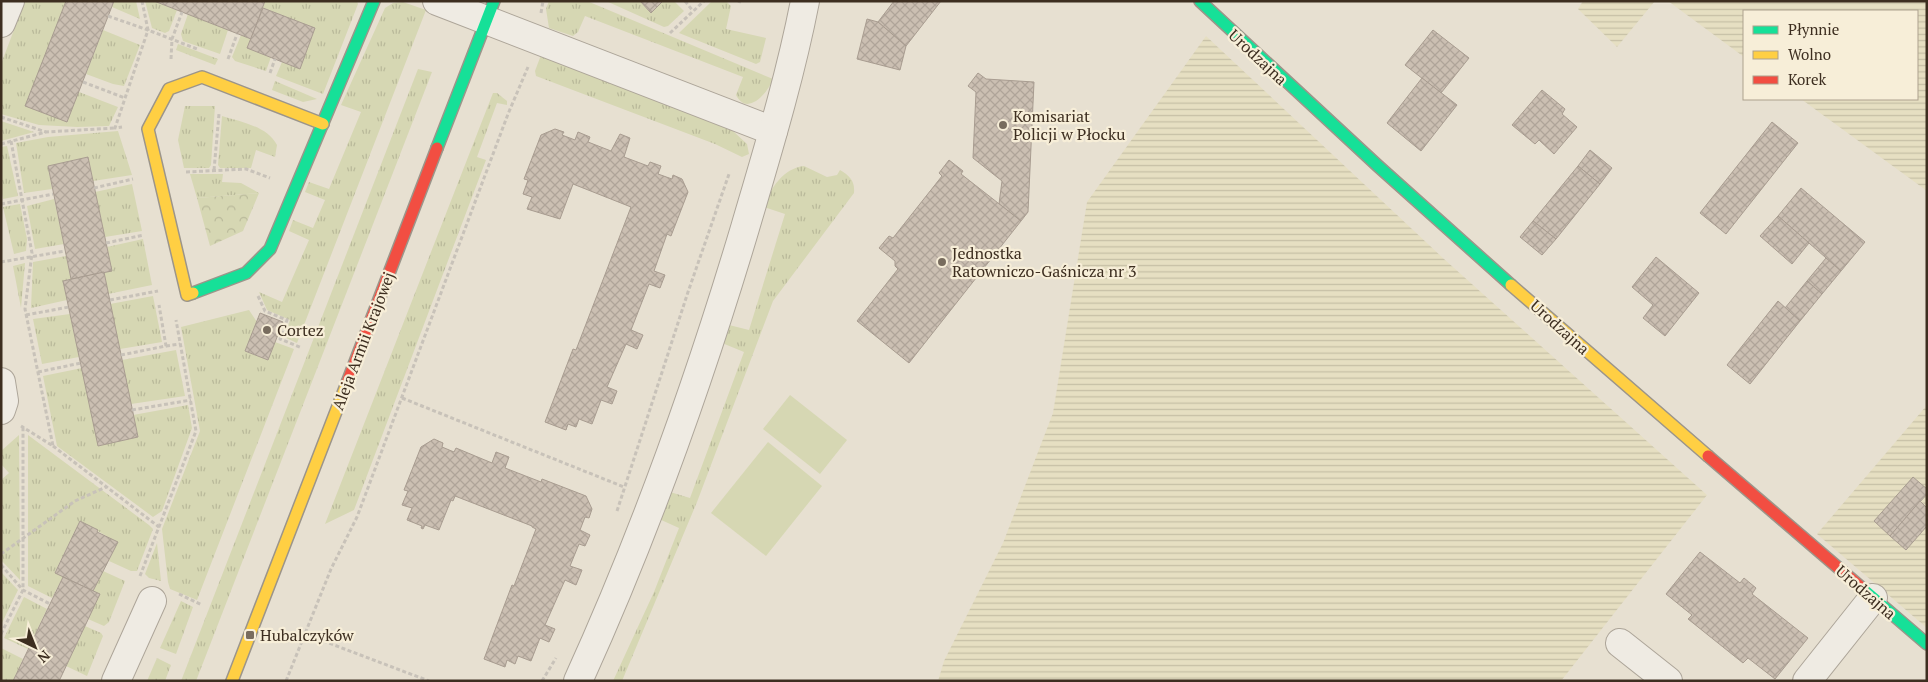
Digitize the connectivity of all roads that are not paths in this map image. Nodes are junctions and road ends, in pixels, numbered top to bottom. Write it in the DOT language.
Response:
graph roads {
  1 [pos="10,1"];
  2 [pos="374,1"];
  3 [pos="436,1"];
  4 [pos="805,1"];
  5 [pos="1200,1"];
  6 [pos="490,11"];
  7 [pos="1,23"];
  8 [pos="322,124"];
  9 [pos="773,131"];
  10 [pos="1,382"];
  11 [pos="9,417"];
  12 [pos="164,597"];
  13 [pos="1873,598"];
  14 [pos="1620,643"];
  15 [pos="1927,644"];
  16 [pos="116,681"];
  17 [pos="232,681"];
  18 [pos="578,681"];
  19 [pos="1668,681"];
  20 [pos="1807,681"];
  1 -- 7 [label="street"];
  2 -- 8 [label="street"];
  3 -- 6 [label="street"];
  4 -- 9 [label="street"];
  5 -- 13 [label="street, Urodzajna"];
  6 -- 9 [label="street"];
  6 -- 17 [label="street, Aleja Armii Krajowej"];
  8 -- 8 [label="street"];
  9 -- 18 [label="street"];
  10 -- 11 [label="street"];
  12 -- 16 [label="street"];
  13 -- 15 [label="street, Urodzajna"];
  13 -- 20 [label="street"];
  14 -- 19 [label="street"];
}
